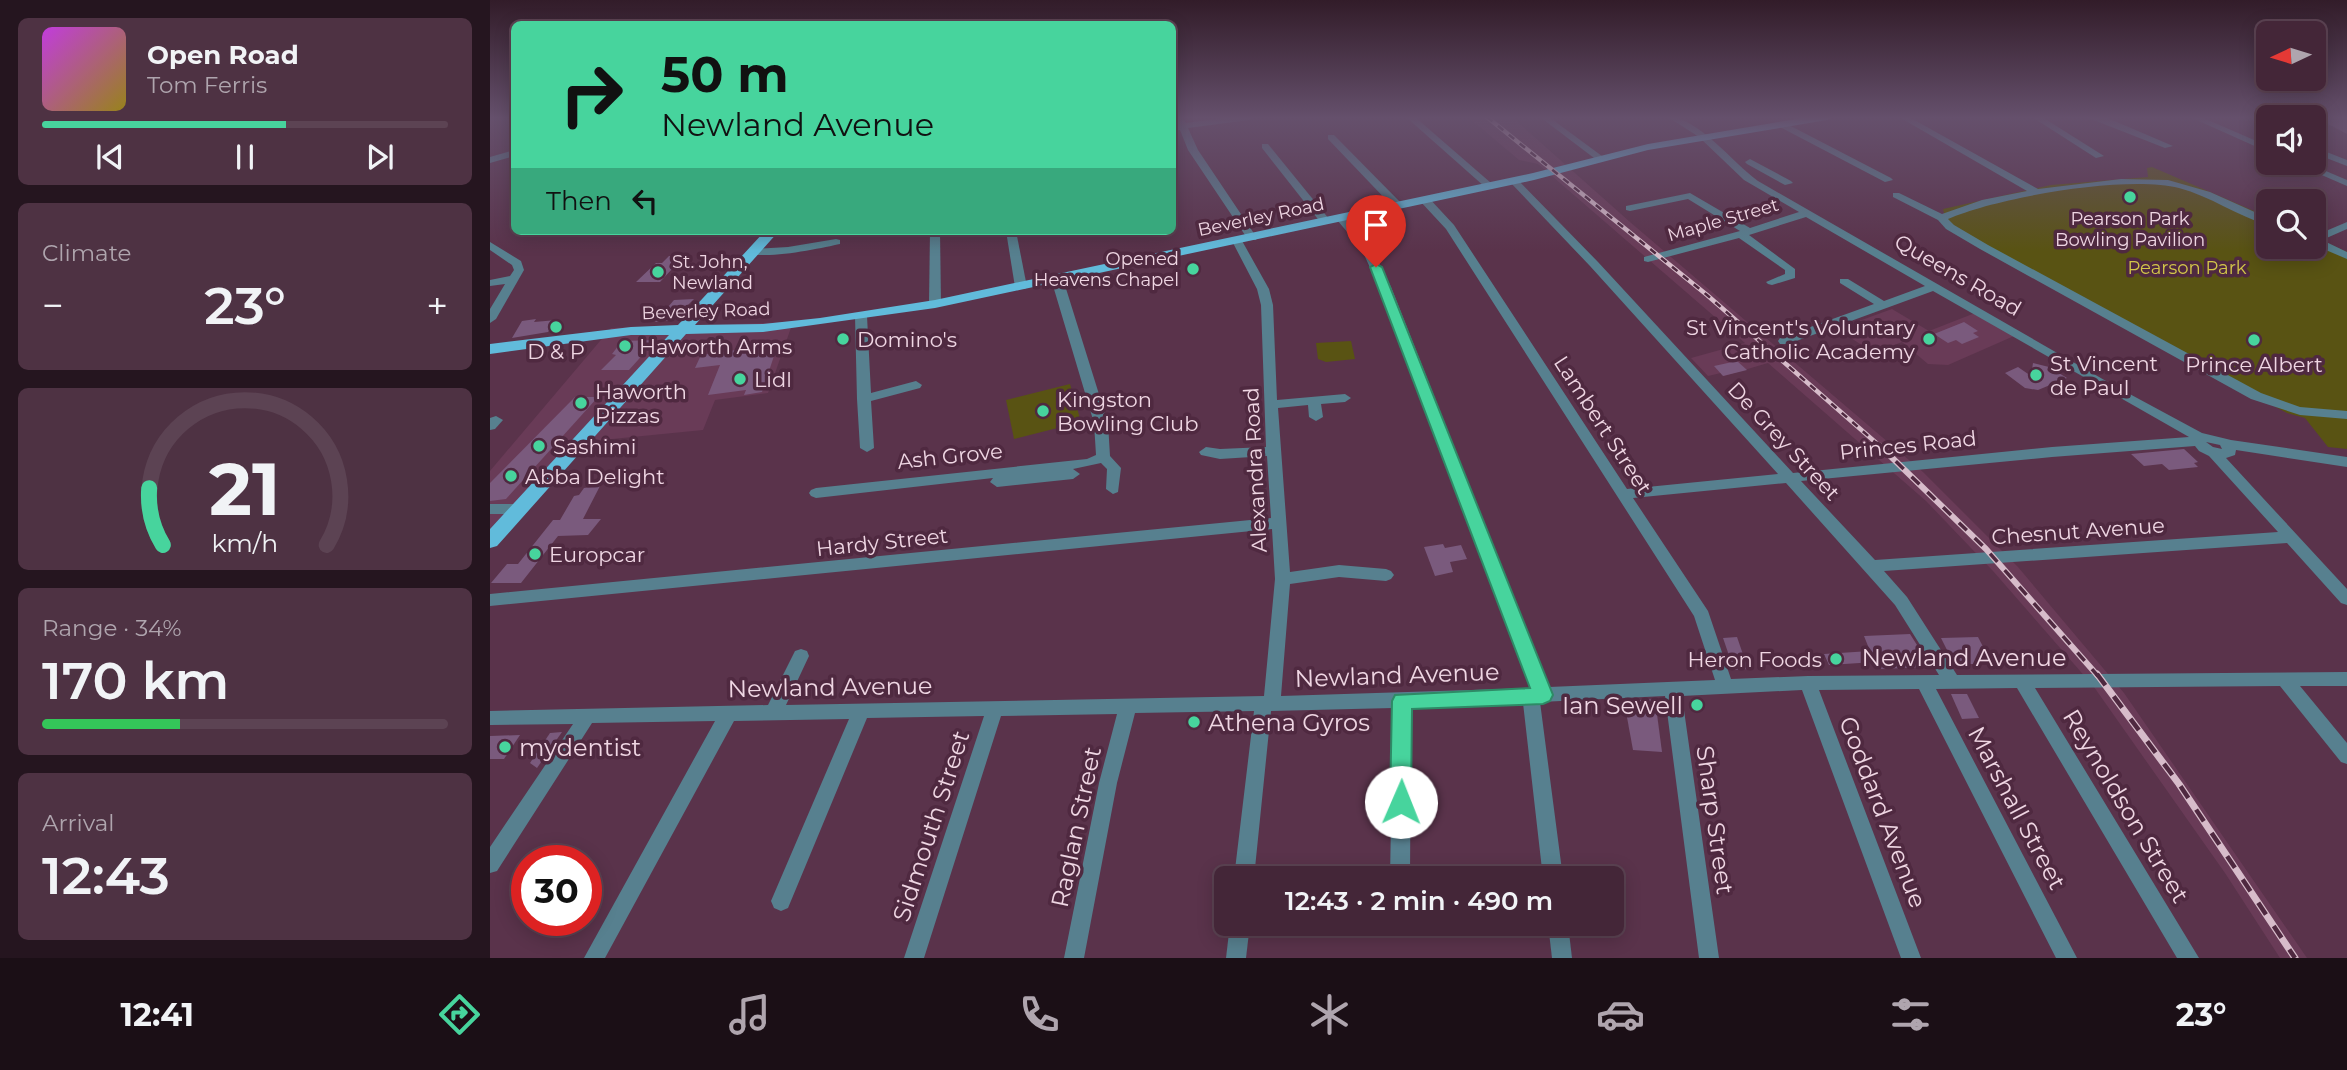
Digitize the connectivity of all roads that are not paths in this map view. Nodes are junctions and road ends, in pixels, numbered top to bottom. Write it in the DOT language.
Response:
graph roads {
  1 [pos="1201,162"];
  2 [pos="1278,162"];
  3 [pos="1355,162"];
  4 [pos="1461,162"];
  5 [pos="1590,162"];
  6 [pos="1725,162"];
  7 [pos="1750,162"];
  8 [pos="1854,162"];
  9 [pos="1983,162"];
  10 [pos="2326,175"];
  11 [pos="1775,176"];
  12 [pos="1513,180"];
  13 [pos="1888,180"];
  14 [pos="1755,183"];
  15 [pos="1788,183"];
  16 [pos="2347,184"];
  17 [pos="1488,186"];
  18 [pos="2038,193"];
  19 [pos="1896,195"];
  20 [pos="1424,199"];
  21 [pos="1397,205"];
  22 [pos="1630,208"];
  23 [pos="1807,213"];
  24 [pos="2256,217"];
  25 [pos="1341,218"];
  26 [pos="1942,218"];
  27 [pos="1325,221"];
  28 [pos="2347,225"];
  29 [pos="1746,234"];
  30 [pos="768,235"];
  31 [pos="935,235"];
  32 [pos="1012,235"];
  33 [pos="2326,235"];
  34 [pos="1252,237"];
  35 [pos="1237,241"];
  36 [pos="836,242"];
  37 [pos="490,245"];
  38 [pos="2326,246"];
  39 [pos="752,252"];
  40 [pos="2347,256"];
  41 [pos="1648,259"];
  42 [pos="514,279"];
  43 [pos="1057,279"];
  44 [pos="1772,282"];
  45 [pos="490,283"];
  46 [pos="1844,285"];
  47 [pos="1936,286"];
  48 [pos="1021,287"];
  49 [pos="935,303"];
  50 [pos="1883,305"];
  51 [pos="861,316"];
  52 [pos="490,319"];
  53 [pos="684,330"];
  54 [pos="1784,341"];
  55 [pos="490,349"];
  56 [pos="916,385"];
  57 [pos="863,398"];
  58 [pos="1345,398"];
  59 [pos="1314,401"];
  60 [pos="1272,404"];
  61 [pos="2347,415"];
  62 [pos="1316,417"];
  63 [pos="2200,439"];
  64 [pos="867,449"];
  65 [pos="2221,449"];
  66 [pos="1273,451"];
  67 [pos="1206,452"];
  68 [pos="1103,457"];
  69 [pos="2347,462"];
  70 [pos="1089,463"];
  71 [pos="1790,479"];
  72 [pos="997,482"];
  73 [pos="1113,489"];
  74 [pos="816,493"];
  75 [pos="1622,494"];
  76 [pos="490,509"];
  77 [pos="520,509"];
  78 [pos="1278,523"];
  79 [pos="2289,537"];
  80 [pos="490,541"];
  81 [pos="1871,566"];
  82 [pos="1386,575"];
  83 [pos="1283,579"];
  84 [pos="2347,599"];
  85 [pos="490,600"];
  86 [pos="801,656"];
  87 [pos="2284,679"];
  88 [pos="2347,679"];
  89 [pos="2021,680"];
  90 [pos="1923,681"];
  91 [pos="1952,681"];
  92 [pos="1808,683"];
  93 [pos="1725,686"];
  94 [pos="1673,689"];
  95 [pos="1537,696"];
  96 [pos="1402,701"];
  97 [pos="1267,704"];
  98 [pos="1128,706"];
  99 [pos="995,708"];
  100 [pos="862,711"];
  101 [pos="729,713"];
  102 [pos="773,714"];
  103 [pos="587,717"];
  104 [pos="490,718"];
  105 [pos="2347,756"];
  106 [pos="490,864"];
  107 [pos="1246,866"];
  108 [pos="1400,866"];
  109 [pos="1552,866"];
  110 [pos="781,901"];
  111 [pos="1239,936"];
  112 [pos="1559,936"];
  113 [pos="594,958"];
  114 [pos="914,958"];
  115 [pos="1074,958"];
  116 [pos="1236,958"];
  117 [pos="1562,958"];
  118 [pos="1709,958"];
  119 [pos="1911,958"];
  120 [pos="2067,958"];
  121 [pos="2189,958"];
  1 -- 34 [label="street"];
  2 -- 27 [label="street"];
  3 -- 21 [label="street"];
  4 -- 17 [label="street"];
  5 -- 12 [label="main road, Beverley Road"];
  6 -- 14 [label="street, Queens Road"];
  7 -- 11 [label="street"];
  8 -- 13 [label="street"];
  9 -- 18 [label="street"];
  10 -- 16 [label="street"];
  11 -- 14 [label="street"];
  11 -- 15 [label="street"];
  12 -- 17 [label="main road, Beverley Road"];
  12 -- 71 [label="street, De Grey Street"];
  14 -- 23 [label="street, Queens Road"];
  17 -- 20 [label="main road, Beverley Road"];
  18 -- 24 [label="street"];
  18 -- 26 [label="street"];
  19 -- 26 [label="street"];
  20 -- 21 [label="main road, Beverley Road"];
  20 -- 75 [label="street, Lambert Street"];
  21 -- 25 [label="main road, Beverley Road"];
  22 -- 29 [label="street"];
  23 -- 29 [label="street, Maple Street"];
  23 -- 47 [label="street, Queens Road"];
  25 -- 27 [label="main road, Beverley Road"];
  25 -- 95 [label="street"];
  26 -- 61 [label="street"];
  27 -- 34 [label="main road, Beverley Road"];
  28 -- 33 [label="street"];
  29 -- 41 [label="street, Maple Street"];
  29 -- 44 [label="street"];
  30 -- 39 [label="main road"];
  31 -- 49 [label="street"];
  32 -- 48 [label="street"];
  34 -- 35 [label="main road, Beverley Road"];
  35 -- 43 [label="main road, Beverley Road"];
  35 -- 60 [label="street, Alexandra Road"];
  36 -- 39 [label="street"];
  37 -- 42 [label="street"];
  38 -- 40 [label="street"];
  39 -- 53 [label="main road"];
  42 -- 45 [label="street"];
  42 -- 52 [label="street"];
  43 -- 48 [label="main road, Beverley Road"];
  43 -- 68 [label="street"];
  46 -- 50 [label="street"];
  47 -- 50 [label="street"];
  47 -- 63 [label="street, Queens Road"];
  48 -- 49 [label="main road, Beverley Road"];
  49 -- 51 [label="main road, Beverley Road"];
  50 -- 54 [label="street"];
  51 -- 53 [label="main road, Beverley Road"];
  51 -- 57 [label="street"];
  53 -- 55 [label="main road, Beverley Road"];
  53 -- 77 [label="main road"];
  56 -- 57 [label="street"];
  57 -- 64 [label="street"];
  58 -- 59 [label="street"];
  59 -- 60 [label="street"];
  59 -- 62 [label="street"];
  60 -- 66 [label="street, Alexandra Road"];
  63 -- 65 [label="street, Queens Road"];
  63 -- 71 [label="street, Princes Road"];
  65 -- 69 [label="street"];
  65 -- 79 [label="street"];
  66 -- 67 [label="street"];
  66 -- 78 [label="street, Alexandra Road"];
  68 -- 70 [label="street, Ash Grove"];
  68 -- 73 [label="street"];
  70 -- 72 [label="street, Ash Grove"];
  70 -- 74 [label="street, Ash Grove"];
  71 -- 75 [label="street, Princes Road"];
  71 -- 81 [label="street, De Grey Street"];
  75 -- 93 [label="street, Lambert Street"];
  76 -- 77 [label="street"];
  77 -- 80 [label="main road"];
  78 -- 83 [label="street, Alexandra Road"];
  78 -- 85 [label="street, Hardy Street"];
  79 -- 81 [label="street, Chesnut Avenue"];
  79 -- 84 [label="street"];
  81 -- 91 [label="street, De Grey Street"];
  82 -- 83 [label="street"];
  83 -- 97 [label="street, Alexandra Road"];
  86 -- 102 [label="street"];
  87 -- 88 [label="street, Newland Avenue"];
  87 -- 89 [label="street, Newland Avenue"];
  87 -- 105 [label="street"];
  89 -- 91 [label="street, Newland Avenue"];
  89 -- 121 [label="street, Reynoldson Street"];
  90 -- 91 [label="street, Newland Avenue"];
  90 -- 92 [label="street, Newland Avenue"];
  90 -- 120 [label="street, Marshall Street"];
  92 -- 93 [label="street, Newland Avenue"];
  92 -- 119 [label="street, Goddard Avenue"];
  93 -- 94 [label="street, Newland Avenue"];
  94 -- 95 [label="street, Newland Avenue"];
  94 -- 118 [label="street, Sharp Street"];
  95 -- 96 [label="street, Newland Avenue"];
  95 -- 109 [label="street"];
  96 -- 97 [label="street, Newland Avenue"];
  96 -- 108 [label="street"];
  97 -- 98 [label="street, Newland Avenue"];
  97 -- 107 [label="street, Alexandra Road"];
  98 -- 99 [label="street, Newland Avenue"];
  98 -- 115 [label="street, Raglan Street"];
  99 -- 100 [label="street, Newland Avenue"];
  99 -- 114 [label="street, Sidmouth Street"];
  100 -- 102 [label="street, Newland Avenue"];
  100 -- 110 [label="street"];
  101 -- 102 [label="street, Newland Avenue"];
  101 -- 103 [label="street, Newland Avenue"];
  101 -- 113 [label="street"];
  103 -- 104 [label="street, Newland Avenue"];
  103 -- 106 [label="street"];
  111 -- 116 [label="street"];
  112 -- 117 [label="street"];
}
